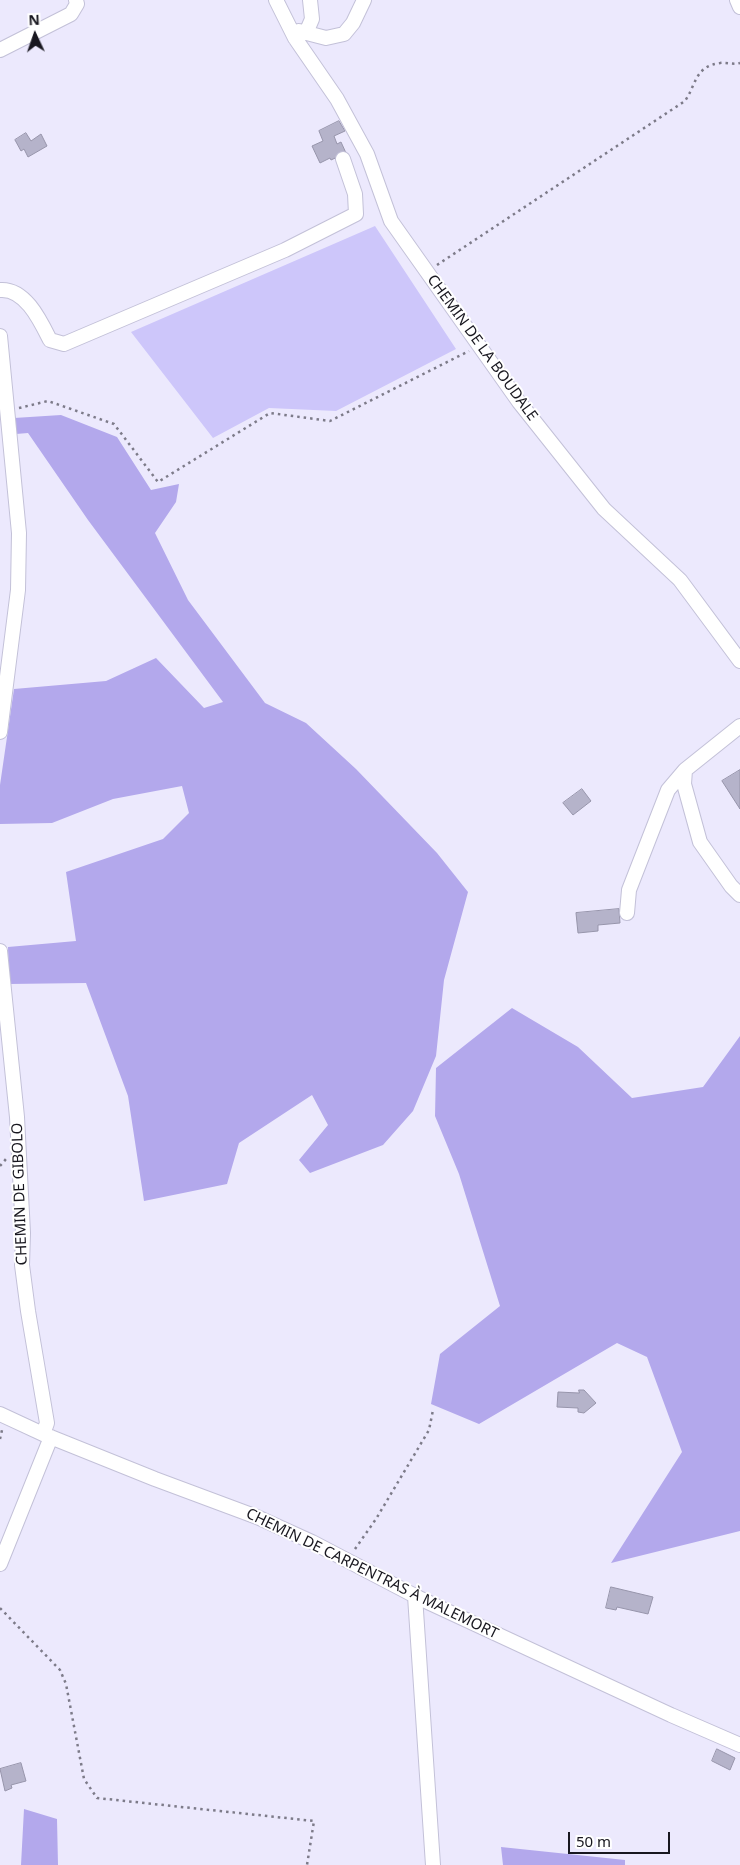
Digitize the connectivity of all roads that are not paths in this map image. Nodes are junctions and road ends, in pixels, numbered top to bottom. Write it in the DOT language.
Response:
graph roads {
  1 [pos="76,0"];
  2 [pos="276,0"];
  3 [pos="310,0"];
  4 [pos="364,0"];
  5 [pos="737,0"];
  6 [pos="740,7"];
  7 [pos="301,35"];
  8 [pos="0,50"];
  9 [pos="343,159"];
  10 [pos="0,290"];
  11 [pos="0,336"];
  12 [pos="6,464"];
  13 [pos="740,661"];
  14 [pos="740,726"];
  15 [pos="0,732"];
  16 [pos="685,770"];
  17 [pos="740,895"];
  18 [pos="627,913"];
  19 [pos="0,952"];
  20 [pos="0,1414"];
  21 [pos="47,1435"];
  22 [pos="0,1564"];
  23 [pos="415,1596"];
  24 [pos="740,1744"];
  25 [pos="433,1865"];
  1 -- 8 [label="street"];
  2 -- 7 [label="street, CHEMIN DE LA BOUDALE"];
  3 -- 7 [label="street"];
  4 -- 7 [label="street"];
  5 -- 6 [label="street"];
  7 -- 13 [label="street, CHEMIN DE LA BOUDALE"];
  9 -- 10 [label="street"];
  11 -- 12 [label="street"];
  12 -- 15 [label="street"];
  14 -- 16 [label="street"];
  16 -- 17 [label="street"];
  16 -- 18 [label="street"];
  19 -- 21 [label="street, CHEMIN DE GIBOLO"];
  20 -- 21 [label="street, CHEMIN DE CARPENTRAS À MALEMORT"];
  21 -- 22 [label="street, CHEMIN DE GIBOLO"];
  21 -- 23 [label="street, CHEMIN DE CARPENTRAS À MALEMORT"];
  23 -- 24 [label="street, CHEMIN DE CARPENTRAS À MALEMORT"];
  23 -- 25 [label="street"];
}
